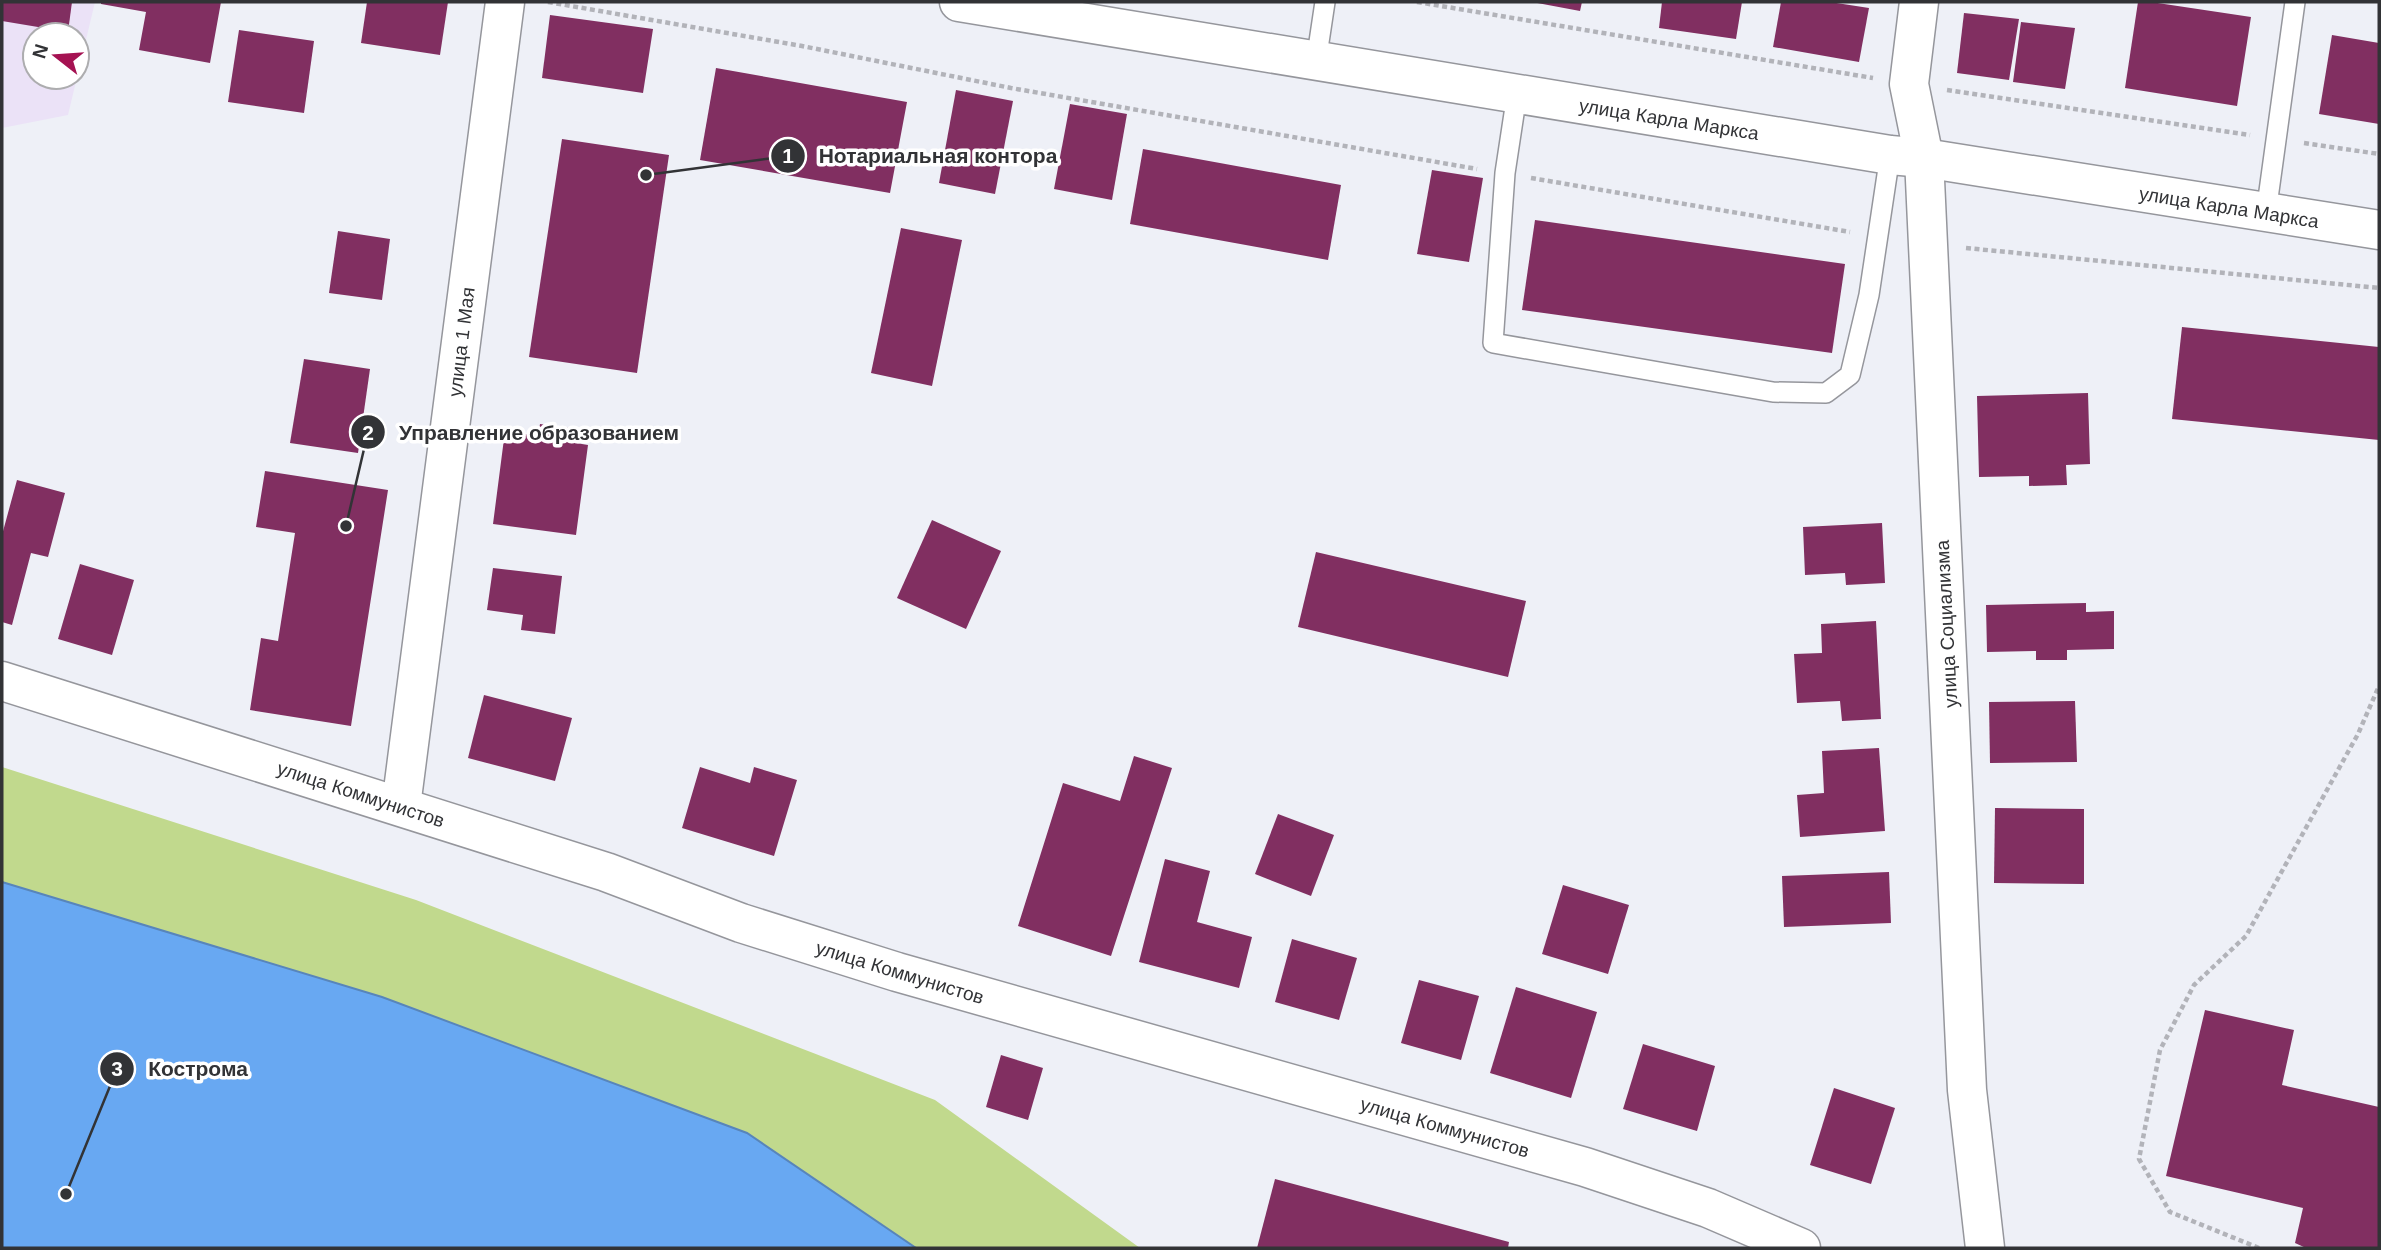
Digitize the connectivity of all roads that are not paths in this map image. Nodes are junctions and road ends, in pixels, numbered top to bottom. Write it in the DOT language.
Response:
graph roads {
  1 [pos="505,2"];
  2 [pos="959,2"];
  3 [pos="1325,2"];
  4 [pos="1919,2"];
  5 [pos="2295,2"];
  6 [pos="1058,10"];
  7 [pos="1317,62"];
  8 [pos="1517,94"];
  9 [pos="1907,156"];
  10 [pos="2266,213"];
  11 [pos="2379,230"];
  12 [pos="2,681"];
  13 [pos="401,807"];
  14 [pos="1801,1248"];
  15 [pos="1985,1248"];
  1 -- 13 [label="street, улица 1 Мая"];
  2 -- 6 [label="street, улица Карла Маркса"];
  3 -- 7 [label="lane"];
  4 -- 9 [label="street, улица Социализма"];
  5 -- 10 [label="lane"];
  6 -- 7 [label="street, улица Карла Маркса"];
  7 -- 8 [label="street, улица Карла Маркса"];
  8 -- 9 [label="street, улица Карла Маркса"];
  8 -- 9 [label="lane"];
  9 -- 10 [label="street, улица Карла Маркса"];
  9 -- 15 [label="street, улица Социализма"];
  10 -- 11 [label="street, улица Карла Маркса"];
  12 -- 13 [label="street, улица Коммунистов"];
  13 -- 14 [label="street, улица Коммунистов"];
}
